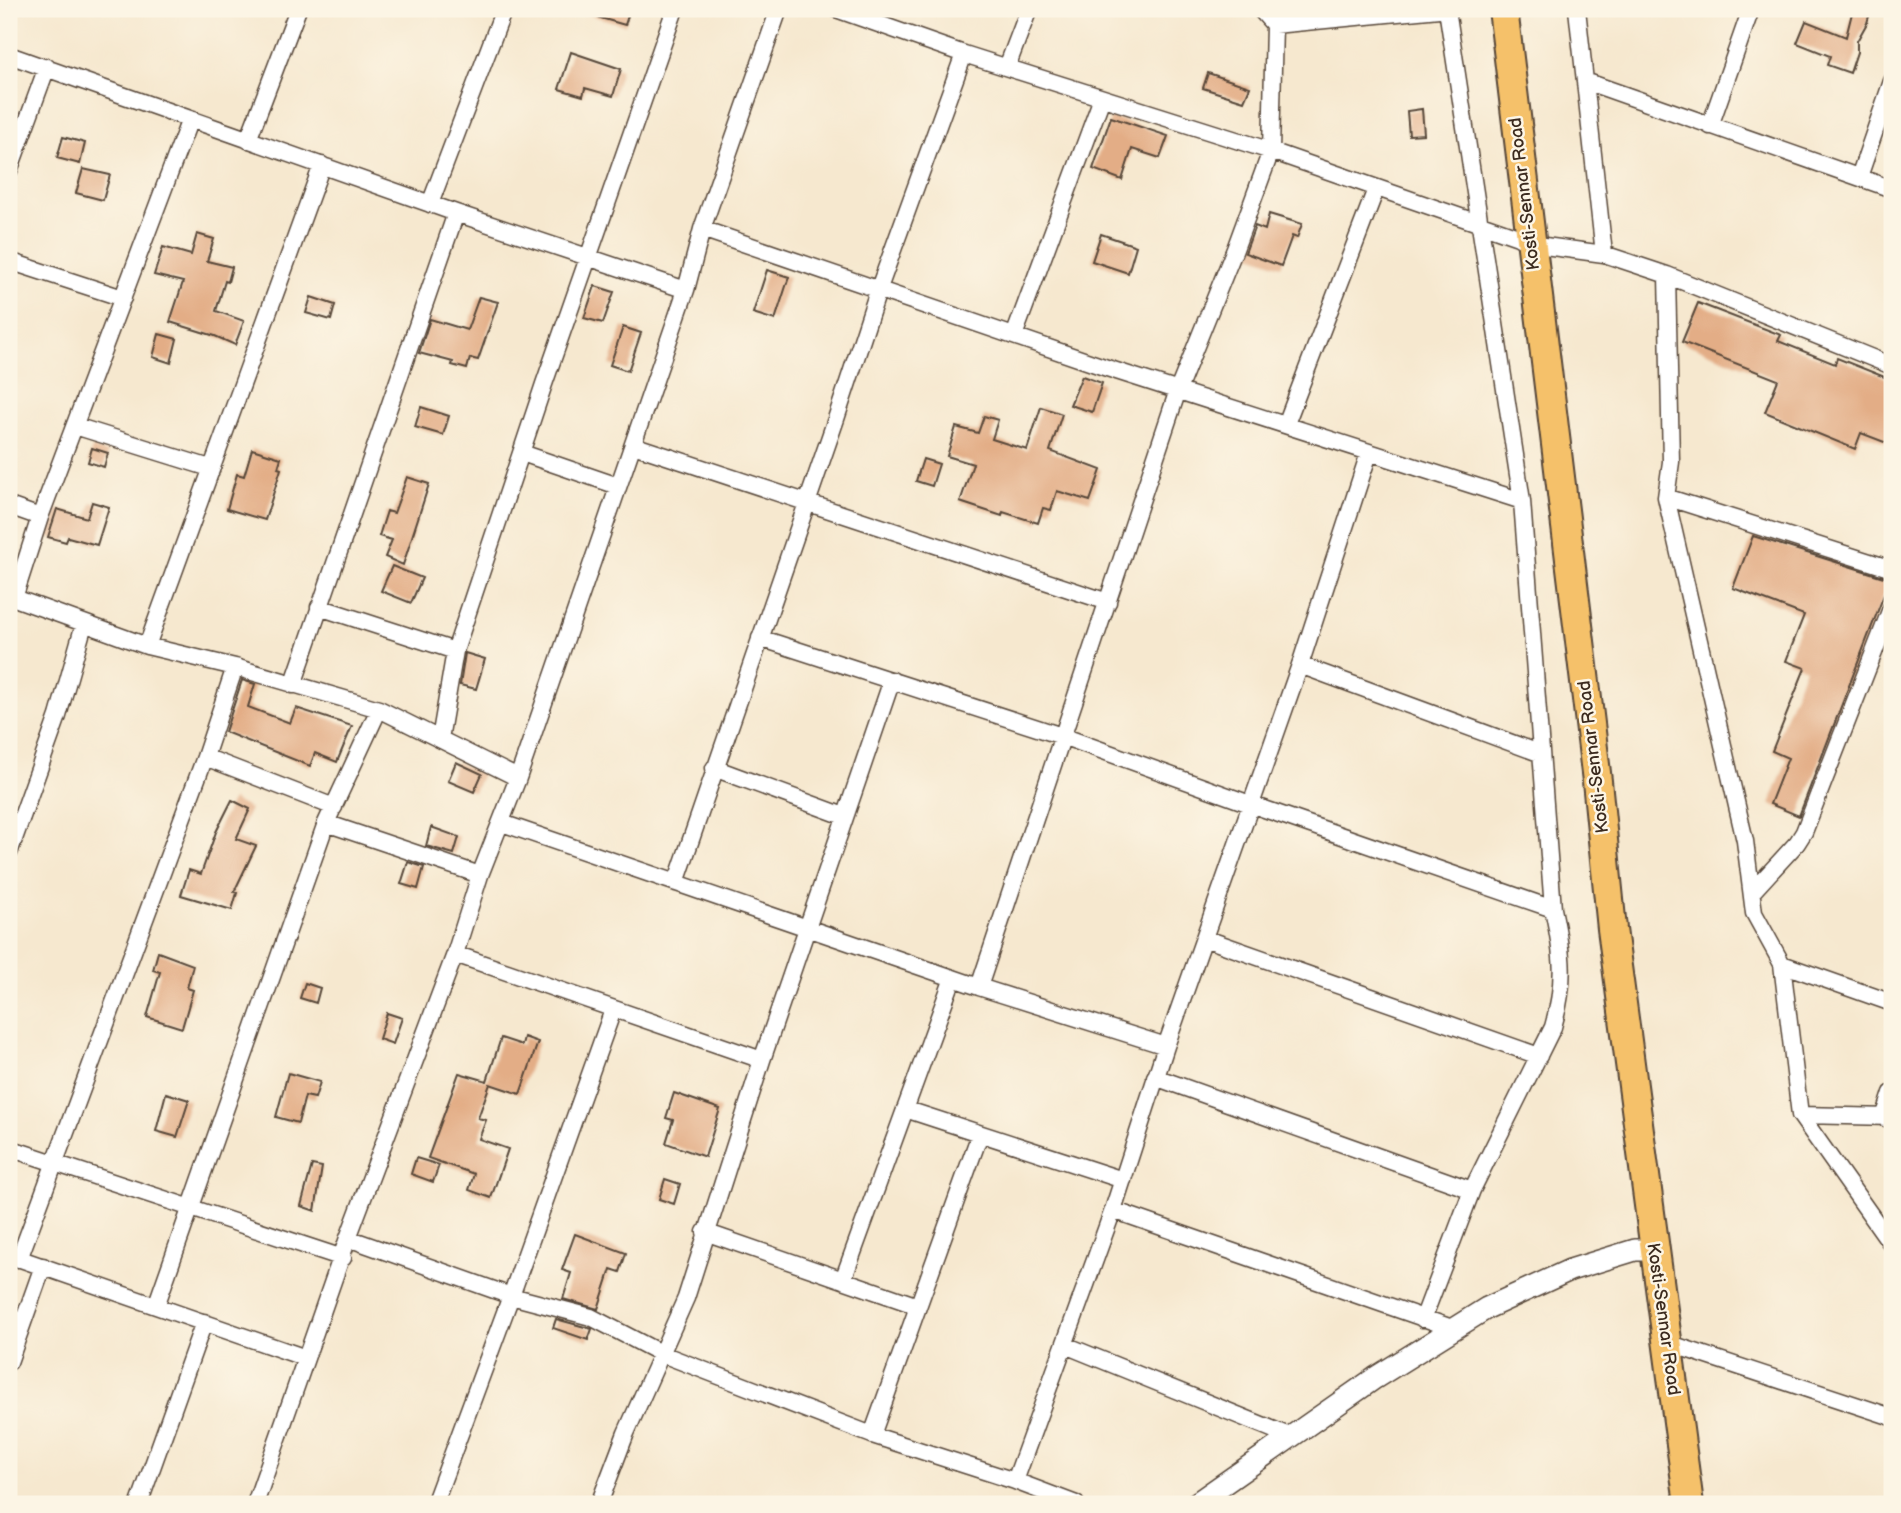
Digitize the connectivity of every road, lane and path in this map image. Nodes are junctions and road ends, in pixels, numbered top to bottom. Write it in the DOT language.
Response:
graph roads {
  1 [pos="298,9"];
  2 [pos="504,9"];
  3 [pos="675,9"];
  4 [pos="779,9"];
  5 [pos="836,9"];
  6 [pos="1029,9"];
  7 [pos="1260,9"];
  8 [pos="1439,9"];
  9 [pos="1447,9"];
  10 [pos="1503,9"];
  11 [pos="1577,9"];
  12 [pos="1751,9"];
  13 [pos="875,15"];
  14 [pos="1274,17"];
  15 [pos="964,54"];
  16 [pos="9,55"];
  17 [pos="47,67"];
  18 [pos="1007,67"];
  19 [pos="1585,81"];
  20 [pos="1892,82"];
  21 [pos="1102,98"];
  22 [pos="190,119"];
  23 [pos="1710,126"];
  24 [pos="248,140"];
  25 [pos="1271,151"];
  26 [pos="322,166"];
  27 [pos="9,171"];
  28 [pos="1859,177"];
  29 [pos="1376,189"];
  30 [pos="1892,189"];
  31 [pos="430,204"];
  32 [pos="456,213"];
  33 [pos="1479,224"];
  34 [pos="702,229"];
  35 [pos="1530,244"];
  36 [pos="1604,254"];
  37 [pos="588,257"];
  38 [pos="9,261"];
  39 [pos="1667,275"];
  40 [pos="686,290"];
  41 [pos="878,291"];
  42 [pos="123,298"];
  43 [pos="1014,336"];
  44 [pos="1892,366"];
  45 [pos="1178,390"];
  46 [pos="1286,424"];
  47 [pos="75,426"];
  48 [pos="633,445"];
  49 [pos="522,453"];
  50 [pos="1369,453"];
  51 [pos="211,468"];
  52 [pos="618,486"];
  53 [pos="1666,497"];
  54 [pos="1522,501"];
  55 [pos="807,504"];
  56 [pos="9,506"];
  57 [pos="40,517"];
  58 [pos="1892,569"];
  59 [pos="11,597"];
  60 [pos="1108,602"];
  61 [pos="1892,606"];
  62 [pos="319,607"];
  63 [pos="84,624"];
  64 [pos="760,638"];
  65 [pos="147,646"];
  66 [pos="455,651"];
  67 [pos="1300,665"];
  68 [pos="235,667"];
  69 [pos="892,680"];
  70 [pos="293,685"];
  71 [pos="379,709"];
  72 [pos="1062,736"];
  73 [pos="440,739"];
  74 [pos="1539,753"];
  75 [pos="205,757"];
  76 [pos="714,768"];
  77 [pos="518,778"];
  78 [pos="1250,804"];
  79 [pos="334,807"];
  80 [pos="844,816"];
  81 [pos="326,823"];
  82 [pos="502,823"];
  83 [pos="13,828"];
  84 [pos="9,853"];
  85 [pos="480,875"];
  86 [pos="676,883"];
  87 [pos="1752,892"];
  88 [pos="1553,909"];
  89 [pos="808,927"];
  90 [pos="1204,939"];
  91 [pos="455,954"];
  92 [pos="1782,964"];
  93 [pos="953,978"];
  94 [pos="979,987"];
  95 [pos="1892,1003"];
  96 [pos="613,1010"];
  97 [pos="1166,1046"];
  98 [pos="1539,1056"];
  99 [pos="762,1060"];
  100 [pos="1155,1077"];
  101 [pos="1892,1093"];
  102 [pos="905,1109"];
  103 [pos="1800,1115"];
  104 [pos="1888,1117"];
  105 [pos="980,1134"];
  106 [pos="9,1148"];
  107 [pos="54,1164"];
  108 [pos="1123,1180"];
  109 [pos="1472,1189"];
  110 [pos="190,1208"];
  111 [pos="1113,1210"];
  112 [pos="705,1232"];
  113 [pos="348,1238"];
  114 [pos="1892,1245"];
  115 [pos="1655,1250"];
  116 [pos="14,1257"];
  117 [pos="343,1258"];
  118 [pos="43,1266"];
  119 [pos="843,1280"];
  120 [pos="511,1296"];
  121 [pos="156,1306"];
  122 [pos="918,1306"];
  123 [pos="1423,1319"];
  124 [pos="204,1322"];
  125 [pos="1452,1328"];
  126 [pos="1668,1343"];
  127 [pos="1065,1345"];
  128 [pos="662,1354"];
  129 [pos="306,1358"];
  130 [pos="9,1362"];
  131 [pos="1892,1417"];
  132 [pos="872,1435"];
  133 [pos="1289,1436"];
  134 [pos="1015,1481"];
  135 [pos="139,1504"];
  136 [pos="255,1504"];
  137 [pos="434,1504"];
  138 [pos="599,1504"];
  139 [pos="1076,1504"];
  140 [pos="1195,1504"];
  141 [pos="1689,1504"];
  1 -- 24 [label="street"];
  2 -- 31 [label="street"];
  3 -- 37 [label="street"];
  4 -- 34 [label="street"];
  5 -- 13 [label="street"];
  6 -- 18 [label="street"];
  7 -- 14 [label="street"];
  8 -- 14 [label="street"];
  9 -- 33 [label="street"];
  10 -- 35 [label="highway, Kosti-Sennar Road"];
  11 -- 19 [label="street"];
  12 -- 23 [label="street"];
  13 -- 15 [label="street"];
  14 -- 25 [label="street"];
  15 -- 18 [label="street"];
  15 -- 41 [label="street"];
  16 -- 17 [label="street"];
  17 -- 22 [label="street"];
  17 -- 27 [label="street"];
  18 -- 21 [label="street"];
  19 -- 23 [label="street"];
  19 -- 36 [label="street"];
  20 -- 28 [label="street"];
  21 -- 25 [label="street"];
  21 -- 43 [label="street"];
  22 -- 24 [label="street"];
  22 -- 42 [label="street"];
  23 -- 28 [label="street"];
  24 -- 26 [label="street"];
  25 -- 29 [label="street"];
  25 -- 45 [label="street"];
  26 -- 31 [label="street"];
  26 -- 51 [label="street"];
  28 -- 30 [label="street"];
  29 -- 33 [label="street"];
  29 -- 46 [label="street"];
  31 -- 32 [label="street"];
  32 -- 37 [label="street"];
  32 -- 62 [label="street"];
  33 -- 35 [label="street"];
  33 -- 54 [label="street"];
  34 -- 40 [label="street"];
  34 -- 41 [label="street"];
  35 -- 36 [label="street"];
  35 -- 115 [label="highway, Kosti-Sennar Road"];
  36 -- 39 [label="street"];
  37 -- 40 [label="street"];
  37 -- 49 [label="street"];
  38 -- 42 [label="street"];
  39 -- 44 [label="street"];
  39 -- 53 [label="street"];
  40 -- 48 [label="street"];
  41 -- 43 [label="street"];
  41 -- 55 [label="street"];
  42 -- 47 [label="street"];
  43 -- 45 [label="street"];
  45 -- 46 [label="street"];
  45 -- 60 [label="street"];
  46 -- 50 [label="street"];
  47 -- 51 [label="street"];
  47 -- 57 [label="street"];
  48 -- 52 [label="street"];
  48 -- 55 [label="street"];
  49 -- 52 [label="street"];
  49 -- 66 [label="street"];
  50 -- 54 [label="street"];
  50 -- 67 [label="street"];
  51 -- 65 [label="street"];
  52 -- 77 [label="street"];
  53 -- 58 [label="street"];
  53 -- 87 [label="street"];
  54 -- 74 [label="street"];
  55 -- 60 [label="street"];
  55 -- 64 [label="street"];
  56 -- 57 [label="street"];
  57 -- 59 [label="street"];
  59 -- 63 [label="street"];
  60 -- 72 [label="street"];
  61 -- 87 [label="street"];
  62 -- 66 [label="street"];
  62 -- 70 [label="street"];
  63 -- 65 [label="street"];
  63 -- 83 [label="street"];
  64 -- 69 [label="street"];
  64 -- 76 [label="street"];
  65 -- 68 [label="street"];
  66 -- 73 [label="street"];
  67 -- 74 [label="street"];
  67 -- 78 [label="street"];
  68 -- 70 [label="street"];
  68 -- 75 [label="street"];
  69 -- 72 [label="street"];
  69 -- 80 [label="street"];
  70 -- 71 [label="street"];
  71 -- 73 [label="street"];
  71 -- 79 [label="street"];
  72 -- 78 [label="street"];
  72 -- 94 [label="street"];
  73 -- 77 [label="street"];
  74 -- 88 [label="street"];
  75 -- 79 [label="street"];
  75 -- 107 [label="street"];
  76 -- 80 [label="street"];
  76 -- 86 [label="street"];
  77 -- 82 [label="street"];
  78 -- 88 [label="street"];
  78 -- 90 [label="street"];
  79 -- 81 [label="street"];
  80 -- 89 [label="street"];
  81 -- 85 [label="street"];
  81 -- 110 [label="street"];
  82 -- 85 [label="street"];
  82 -- 86 [label="street"];
  83 -- 84 [label="street"];
  85 -- 91 [label="street"];
  86 -- 89 [label="street"];
  87 -- 92 [label="street"];
  88 -- 98 [label="street"];
  89 -- 93 [label="street"];
  89 -- 99 [label="street"];
  90 -- 97 [label="street"];
  90 -- 98 [label="street"];
  91 -- 96 [label="street"];
  91 -- 113 [label="street"];
  92 -- 95 [label="street"];
  92 -- 103 [label="street"];
  93 -- 94 [label="street"];
  93 -- 102 [label="street"];
  94 -- 97 [label="street"];
  96 -- 99 [label="street"];
  96 -- 120 [label="street"];
  97 -- 100 [label="street"];
  98 -- 109 [label="street"];
  99 -- 112 [label="street"];
  100 -- 108 [label="street"];
  100 -- 109 [label="street"];
  101 -- 104 [label="street"];
  102 -- 105 [label="street"];
  102 -- 119 [label="street"];
  103 -- 104 [label="street"];
  103 -- 114 [label="street"];
  105 -- 108 [label="street"];
  105 -- 122 [label="street"];
  106 -- 107 [label="street"];
  107 -- 110 [label="street"];
  107 -- 116 [label="street"];
  108 -- 111 [label="street"];
  109 -- 123 [label="street"];
  110 -- 117 [label="street"];
  110 -- 121 [label="street"];
  111 -- 123 [label="street"];
  111 -- 127 [label="street"];
  112 -- 119 [label="street"];
  112 -- 128 [label="street"];
  113 -- 117 [label="street"];
  113 -- 120 [label="street"];
  115 -- 125 [label="street"];
  115 -- 126 [label="highway, Kosti-Sennar Road"];
  116 -- 118 [label="street"];
  117 -- 129 [label="street"];
  118 -- 121 [label="street"];
  118 -- 130 [label="street"];
  119 -- 122 [label="street"];
  120 -- 128 [label="street"];
  120 -- 137 [label="street"];
  121 -- 124 [label="street"];
  122 -- 132 [label="street"];
  123 -- 125 [label="street"];
  124 -- 129 [label="street"];
  124 -- 135 [label="street"];
  125 -- 133 [label="street"];
  126 -- 131 [label="street"];
  126 -- 141 [label="highway, Kosti-Sennar Road"];
  127 -- 133 [label="street"];
  127 -- 134 [label="street"];
  128 -- 132 [label="street"];
  128 -- 138 [label="street"];
  129 -- 136 [label="street"];
  132 -- 134 [label="street"];
  133 -- 140 [label="street"];
  134 -- 139 [label="street"];
}
